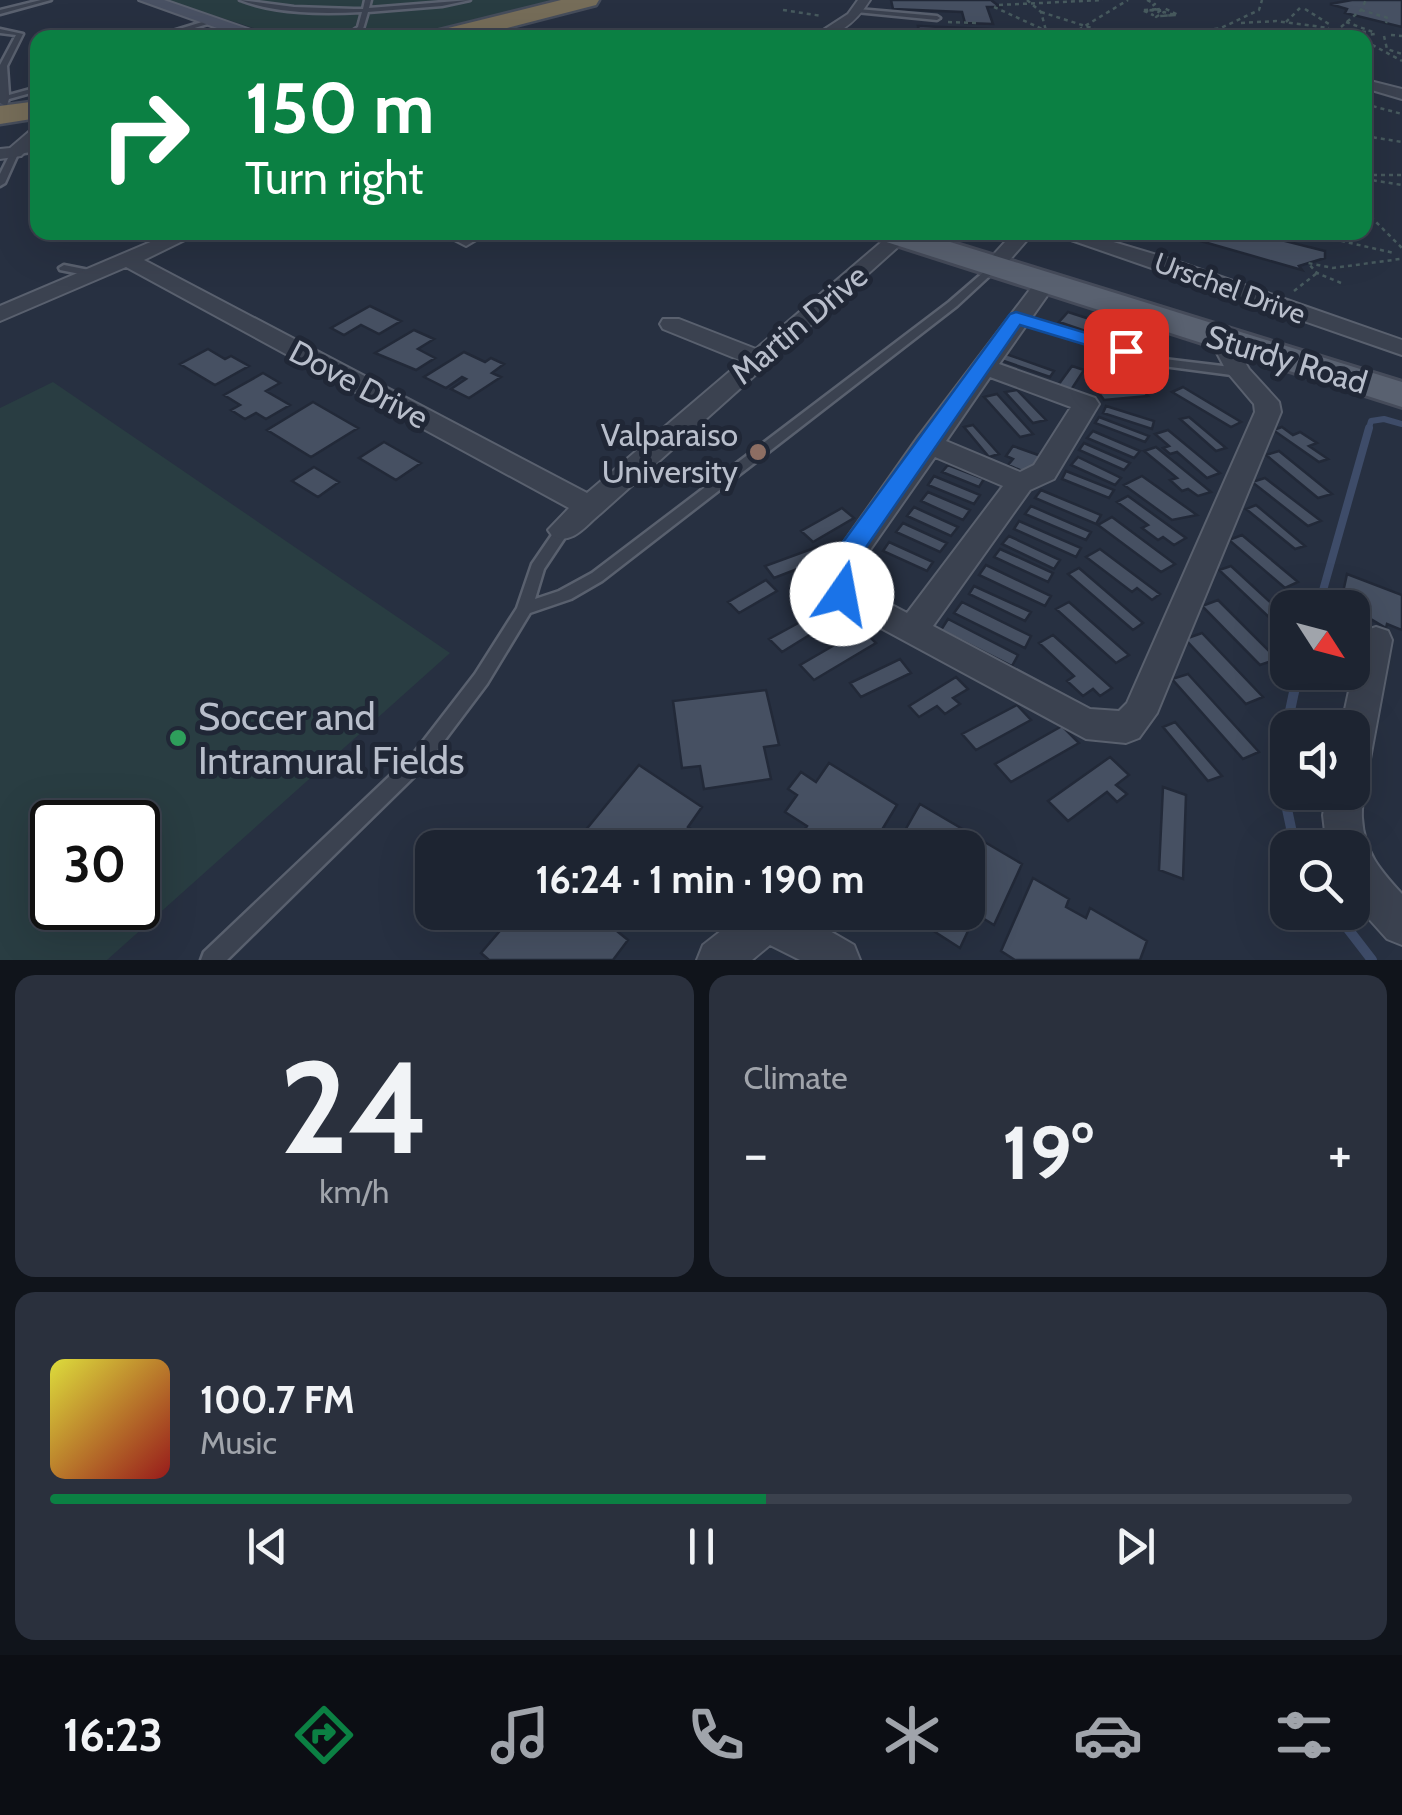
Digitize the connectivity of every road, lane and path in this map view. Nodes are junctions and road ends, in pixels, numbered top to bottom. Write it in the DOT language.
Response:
graph roads {
  1 [pos="27,0"];
  2 [pos="48,0"];
  3 [pos="148,0"];
  4 [pos="243,0"];
  5 [pos="368,0"];
  6 [pos="466,0"];
  7 [pos="1027,0"];
  8 [pos="1103,0"];
  9 [pos="1128,0"];
  10 [pos="1147,0"];
  11 [pos="1262,0"];
  12 [pos="1366,0"];
  13 [pos="36,3"];
  14 [pos="599,3"];
  15 [pos="1000,5"];
  16 [pos="861,6"];
  17 [pos="1035,6"];
  18 [pos="994,7"];
  19 [pos="1178,8"];
  20 [pos="1162,10"];
  21 [pos="1360,10"];
  22 [pos="365,11"];
  23 [pos="0,12"];
  24 [pos="1042,12"];
  25 [pos="937,18"];
  26 [pos="212,21"];
  27 [pos="1285,22"];
  28 [pos="1346,22"];
  29 [pos="979,23"];
  30 [pos="1386,23"];
  31 [pos="1236,24"];
  32 [pos="1084,26"];
  33 [pos="1332,28"];
  34 [pos="1343,29"];
  35 [pos="178,30"];
  36 [pos="240,30"];
  37 [pos="358,30"];
  38 [pos="474,30"];
  39 [pos="515,30"];
  40 [pos="832,30"];
  41 [pos="1043,30"];
  42 [pos="1046,30"];
  43 [pos="1077,30"];
  44 [pos="1097,30"];
  45 [pos="1212,30"];
  46 [pos="1351,30"];
  47 [pos="1366,30"];
  48 [pos="0,31"];
  49 [pos="1384,32"];
  50 [pos="1390,35"];
  51 [pos="1402,36"];
  52 [pos="1372,43"];
  53 [pos="1387,50"];
  54 [pos="1402,54"];
  55 [pos="1402,61"];
  56 [pos="1372,86"];
  57 [pos="1402,94"];
  58 [pos="30,100"];
  59 [pos="1372,106"];
  60 [pos="1402,114"];
  61 [pos="13,127"];
  62 [pos="1372,137"];
  63 [pos="1402,142"];
  64 [pos="1402,175"];
  65 [pos="1372,177"];
  66 [pos="1,179"];
  67 [pos="1372,179"];
  68 [pos="1402,185"];
  69 [pos="1372,219"];
  70 [pos="174,240"];
  71 [pos="886,240"];
  72 [pos="908,240"];
  73 [pos="1013,240"];
  74 [pos="1084,240"];
  75 [pos="1337,240"];
  76 [pos="1402,248"];
  77 [pos="1394,253"];
  78 [pos="1400,259"];
  79 [pos="128,260"];
  80 [pos="993,267"];
  81 [pos="64,268"];
  82 [pos="1317,273"];
  83 [pos="95,274"];
  84 [pos="1044,283"];
  85 [pos="1342,283"];
  86 [pos="1292,294"];
  87 [pos="0,314"];
  88 [pos="1016,318"];
  89 [pos="671,324"];
  90 [pos="1220,338"];
  91 [pos="1402,348"];
  92 [pos="756,358"];
  93 [pos="982,366"];
  94 [pos="1239,372"];
  95 [pos="1402,395"];
  96 [pos="927,444"];
  97 [pos="1020,483"];
  98 [pos="590,507"];
  99 [pos="563,530"];
  100 [pos="524,608"];
  101 [pos="912,630"];
  102 [pos="1376,640"];
  103 [pos="1362,710"];
  104 [pos="1370,889"];
  105 [pos="1402,924"];
  106 [pos="212,960"];
  107 [pos="718,960"];
  108 [pos="839,960"];
  1 -- 13 [label="lane"];
  2 -- 13 [label="lane"];
  3 -- 26 [label="street"];
  4 -- 22 [label="lane"];
  5 -- 22 [label="lane"];
  6 -- 22 [label="lane"];
  7 -- 17 [label="path"];
  8 -- 17 [label="path"];
  9 -- 32 [label="path"];
  10 -- 20 [label="path"];
  11 -- 31 [label="path"];
  12 -- 21 [label="path"];
  13 -- 23 [label="lane"];
  14 -- 38 [label="highway"];
  14 -- 39 [label="highway"];
  15 -- 17 [label="path"];
  16 -- 25 [label="lane"];
  16 -- 40 [label="street"];
  17 -- 24 [label="path"];
  18 -- 41 [label="path"];
  19 -- 20 [label="path"];
  20 -- 20 [label="path"];
  21 -- 28 [label="path"];
  21 -- 30 [label="path"];
  22 -- 37 [label="lane"];
  24 -- 32 [label="path"];
  24 -- 42 [label="path"];
  25 -- 29 [label="path"];
  26 -- 35 [label="lane"];
  26 -- 36 [label="street"];
  27 -- 31 [label="path"];
  27 -- 33 [label="path"];
  27 -- 33 [label="path"];
  28 -- 34 [label="path"];
  28 -- 47 [label="path"];
  31 -- 45 [label="path"];
  32 -- 43 [label="path"];
  32 -- 44 [label="path"];
  34 -- 46 [label="path"];
  48 -- 61 [label="lane"];
  49 -- 53 [label="path"];
  50 -- 51 [label="path"];
  52 -- 53 [label="path"];
  53 -- 54 [label="path"];
  53 -- 55 [label="path"];
  56 -- 57 [label="street"];
  58 -- 61 [label="lane"];
  59 -- 60 [label="path"];
  61 -- 66 [label="lane"];
  62 -- 63 [label="path"];
  64 -- 65 [label="path"];
  67 -- 68 [label="path"];
  69 -- 76 [label="path"];
  70 -- 79 [label="street"];
  71 -- 92 [label="street, Martin Drive"];
  72 -- 80 [label="main road, Sturdy Road"];
  73 -- 80 [label="street"];
  74 -- 91 [label="street, Urschel Drive"];
  75 -- 77 [label="path"];
  78 -- 82 [label="path"];
  79 -- 83 [label="street"];
  79 -- 98 [label="street, Dove Drive"];
  80 -- 84 [label="main road, Sturdy Road"];
  80 -- 100 [label="lane"];
  81 -- 83 [label="lane"];
  82 -- 85 [label="path"];
  82 -- 86 [label="path"];
  83 -- 87 [label="street"];
  84 -- 88 [label="street"];
  84 -- 90 [label="main road, Sturdy Road"];
  88 -- 93 [label="street"];
  88 -- 94 [label="lane"];
  89 -- 92 [label="street"];
  90 -- 94 [label="street"];
  90 -- 95 [label="main road, Sturdy Road"];
  92 -- 98 [label="street, Martin Drive"];
  93 -- 96 [label="street"];
  93 -- 97 [label="street"];
  94 -- 101 [label="street"];
  96 -- 97 [label="street"];
  96 -- 101 [label="street"];
  97 -- 101 [label="street"];
  98 -- 99 [label="street, Martin Drive"];
  99 -- 100 [label="lane"];
  100 -- 106 [label="lane"];
  102 -- 103 [label="street"];
  104 -- 105 [label="street"];
  107 -- 108 [label="street"];
}
